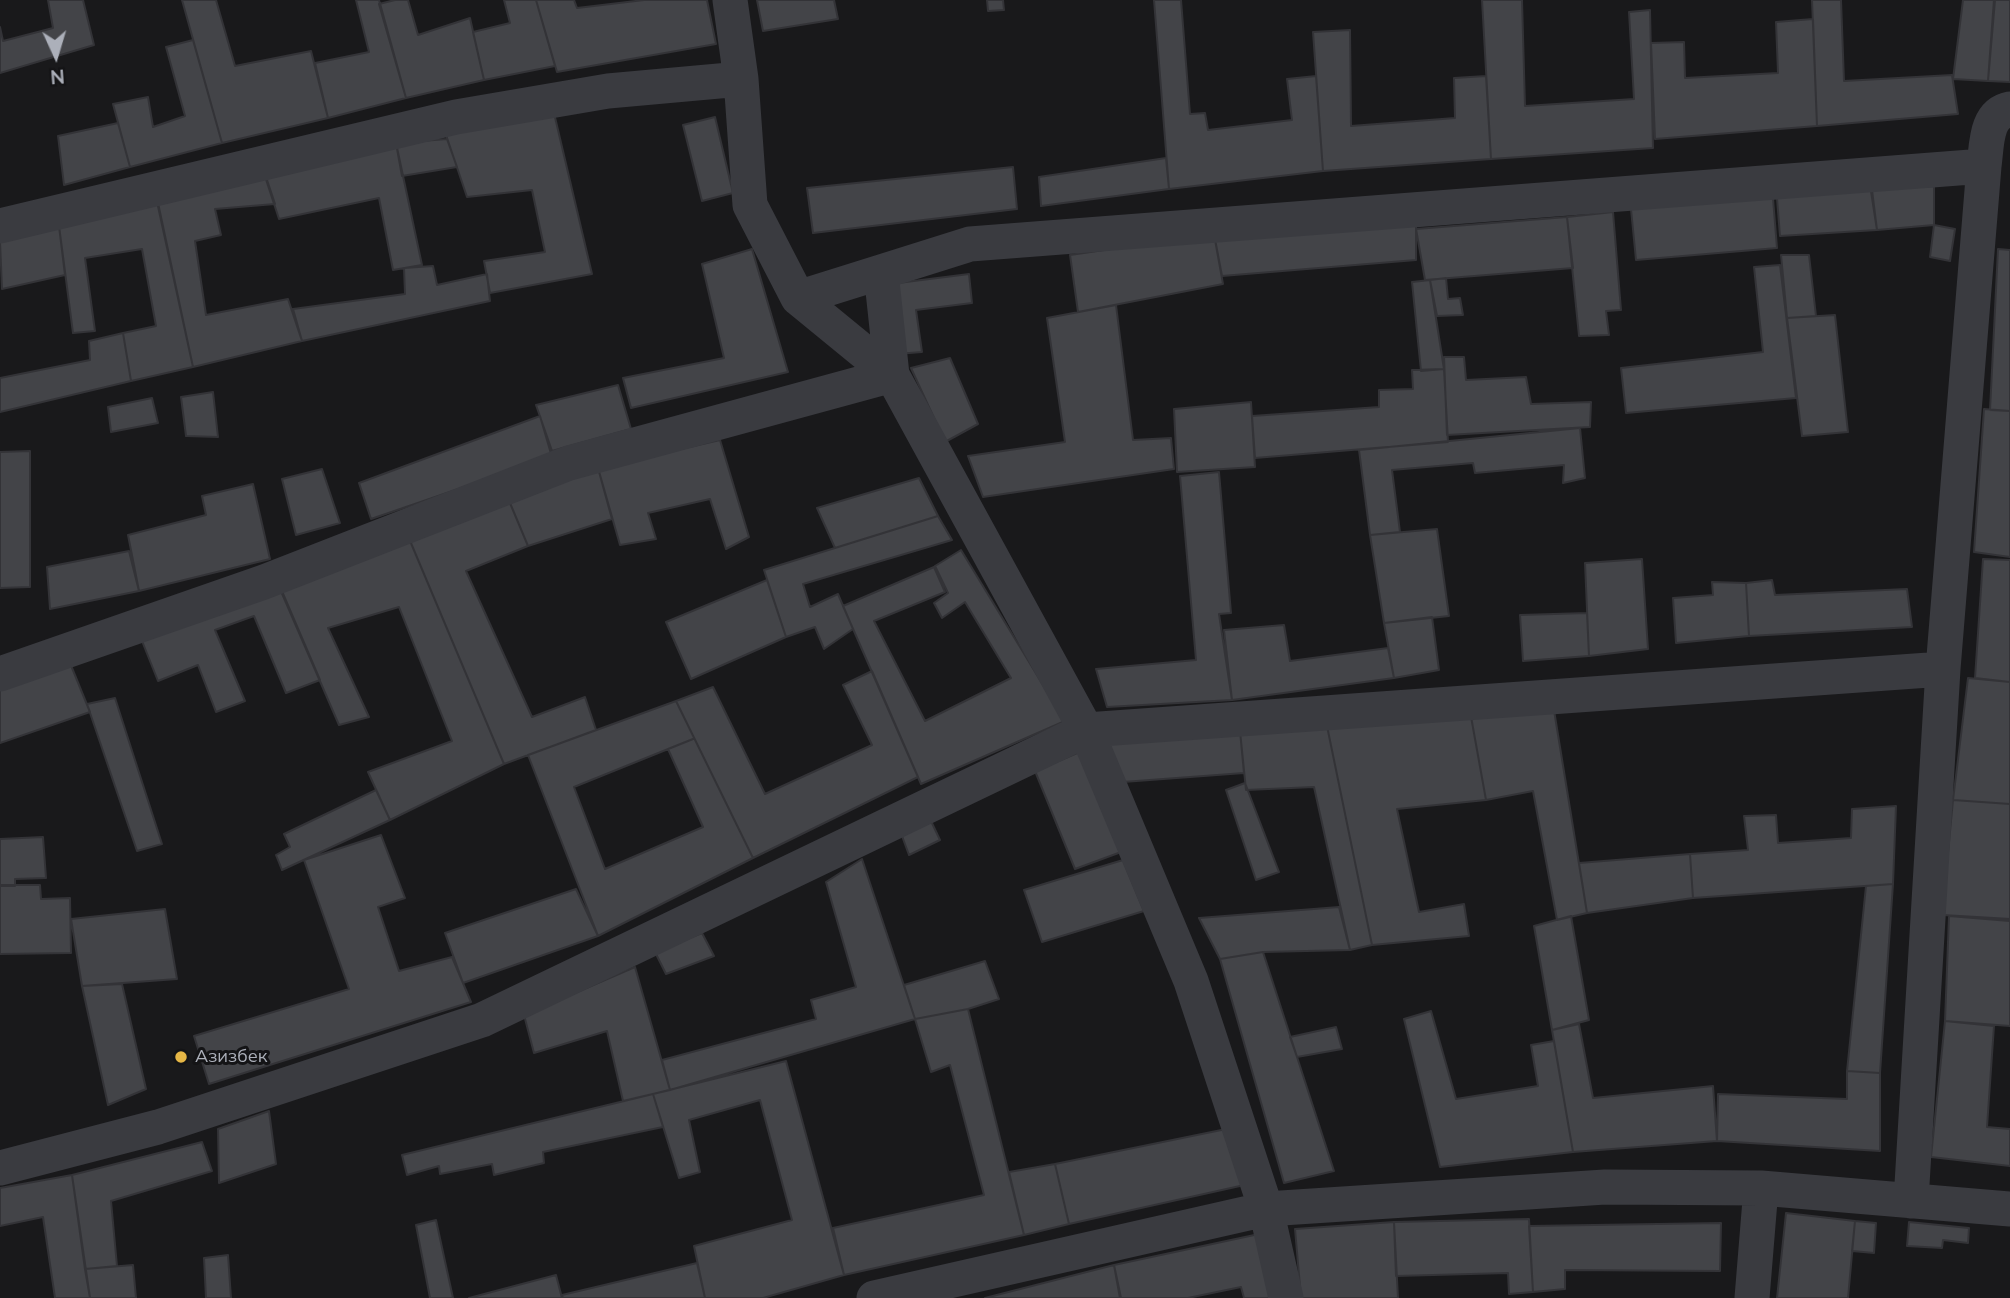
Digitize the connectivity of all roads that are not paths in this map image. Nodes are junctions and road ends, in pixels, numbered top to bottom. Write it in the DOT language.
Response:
graph roads {
  1 [pos="730,0"];
  2 [pos="741,79"];
  3 [pos="2010,109"];
  4 [pos="1984,166"];
  5 [pos="0,226"];
  6 [pos="881,272"];
  7 [pos="798,298"];
  8 [pos="892,375"];
  9 [pos="1943,669"];
  10 [pos="0,674"];
  11 [pos="1086,730"];
  12 [pos="0,1168"];
  13 [pos="1761,1188"];
  14 [pos="1910,1201"];
  15 [pos="1266,1209"];
  16 [pos="2010,1209"];
  17 [pos="874,1298"];
  18 [pos="1286,1298"];
  19 [pos="1752,1298"];
  1 -- 2 [label="street"];
  2 -- 5 [label="street"];
  2 -- 7 [label="street"];
  3 -- 4 [label="street"];
  4 -- 6 [label="street"];
  4 -- 9 [label="street"];
  6 -- 7 [label="street"];
  6 -- 8 [label="street"];
  7 -- 8 [label="street"];
  8 -- 10 [label="street"];
  8 -- 11 [label="street"];
  9 -- 11 [label="street"];
  9 -- 14 [label="street"];
  11 -- 12 [label="street"];
  11 -- 15 [label="street"];
  13 -- 14 [label="street"];
  13 -- 15 [label="street"];
  13 -- 19 [label="street"];
  14 -- 16 [label="street"];
  15 -- 17 [label="street"];
  15 -- 18 [label="street"];
}
